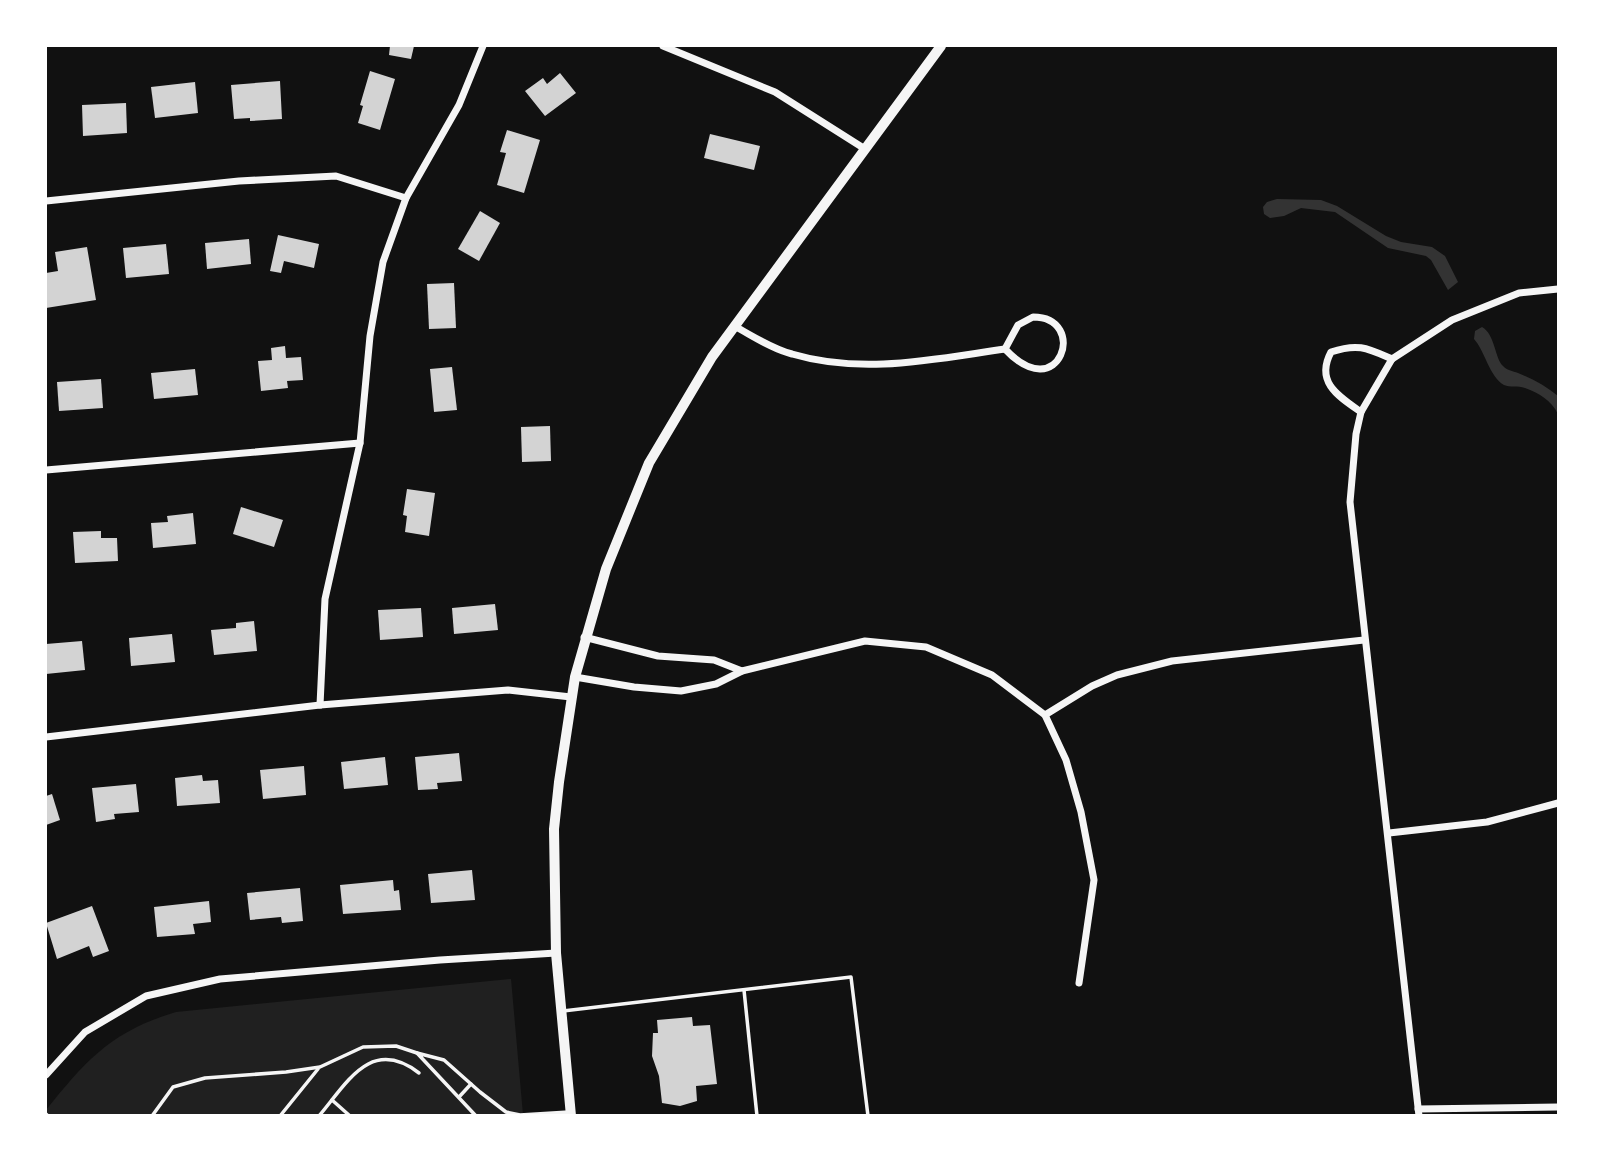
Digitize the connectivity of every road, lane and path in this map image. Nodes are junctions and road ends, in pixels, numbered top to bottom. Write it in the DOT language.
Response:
graph roads {
  1 [pos="483,46"];
  2 [pos="663,46"];
  3 [pos="941,46"];
  4 [pos="865,149"];
  5 [pos="406,198"];
  6 [pos="46,201"];
  7 [pos="1559,289"];
  8 [pos="734,326"];
  9 [pos="1005,349"];
  10 [pos="1392,359"];
  11 [pos="1361,412"];
  12 [pos="359,443"];
  13 [pos="46,470"];
  14 [pos="584,637"];
  15 [pos="1364,640"];
  16 [pos="742,671"];
  17 [pos="575,677"];
  18 [pos="571,697"];
  19 [pos="320,705"];
  20 [pos="1045,715"];
  21 [pos="46,737"];
  22 [pos="1559,803"];
  23 [pos="1389,833"];
  24 [pos="556,953"];
  25 [pos="1079,983"];
  26 [pos="744,990"];
  27 [pos="561,1012"];
  28 [pos="417,1053"];
  29 [pos="320,1067"];
  30 [pos="46,1075"];
  31 [pos="427,1079"];
  32 [pos="471,1084"];
  33 [pos="459,1097"];
  34 [pos="332,1100"];
  35 [pos="1559,1107"];
  36 [pos="1419,1112"];
  37 [pos="571,1114"];
  38 [pos="152,1115"];
  39 [pos="280,1115"];
  40 [pos="319,1115"];
  41 [pos="350,1115"];
  42 [pos="476,1115"];
  43 [pos="757,1115"];
  44 [pos="868,1115"];
  1 -- 5 [label="street"];
  2 -- 4 [label="street"];
  3 -- 4 [label="street"];
  4 -- 8 [label="street"];
  5 -- 6 [label="street"];
  5 -- 12 [label="street"];
  7 -- 10 [label="street"];
  8 -- 9 [label="street"];
  8 -- 14 [label="street"];
  9 -- 9 [label="street"];
  10 -- 11 [label="street"];
  10 -- 11 [label="street"];
  11 -- 15 [label="street"];
  12 -- 13 [label="street"];
  12 -- 19 [label="street"];
  14 -- 16 [label="street"];
  14 -- 17 [label="street"];
  15 -- 20 [label="street"];
  15 -- 23 [label="street"];
  16 -- 17 [label="street"];
  16 -- 20 [label="street"];
  17 -- 18 [label="street"];
  18 -- 19 [label="street"];
  18 -- 24 [label="street"];
  19 -- 21 [label="street"];
  20 -- 25 [label="street"];
  22 -- 23 [label="street"];
  23 -- 36 [label="street"];
  24 -- 27 [label="street"];
  24 -- 30 [label="street"];
  26 -- 27 [label="lane"];
  26 -- 43 [label="lane"];
  26 -- 44 [label="lane"];
  27 -- 37 [label="street"];
  28 -- 29 [label="lane"];
  28 -- 32 [label="lane"];
  28 -- 33 [label="lane"];
  29 -- 38 [label="lane"];
  29 -- 39 [label="lane"];
  31 -- 34 [label="path"];
  32 -- 33 [label="lane"];
  32 -- 37 [label="lane"];
  33 -- 42 [label="lane"];
  34 -- 40 [label="path"];
  34 -- 41 [label="path"];
  35 -- 36 [label="street"];
}
